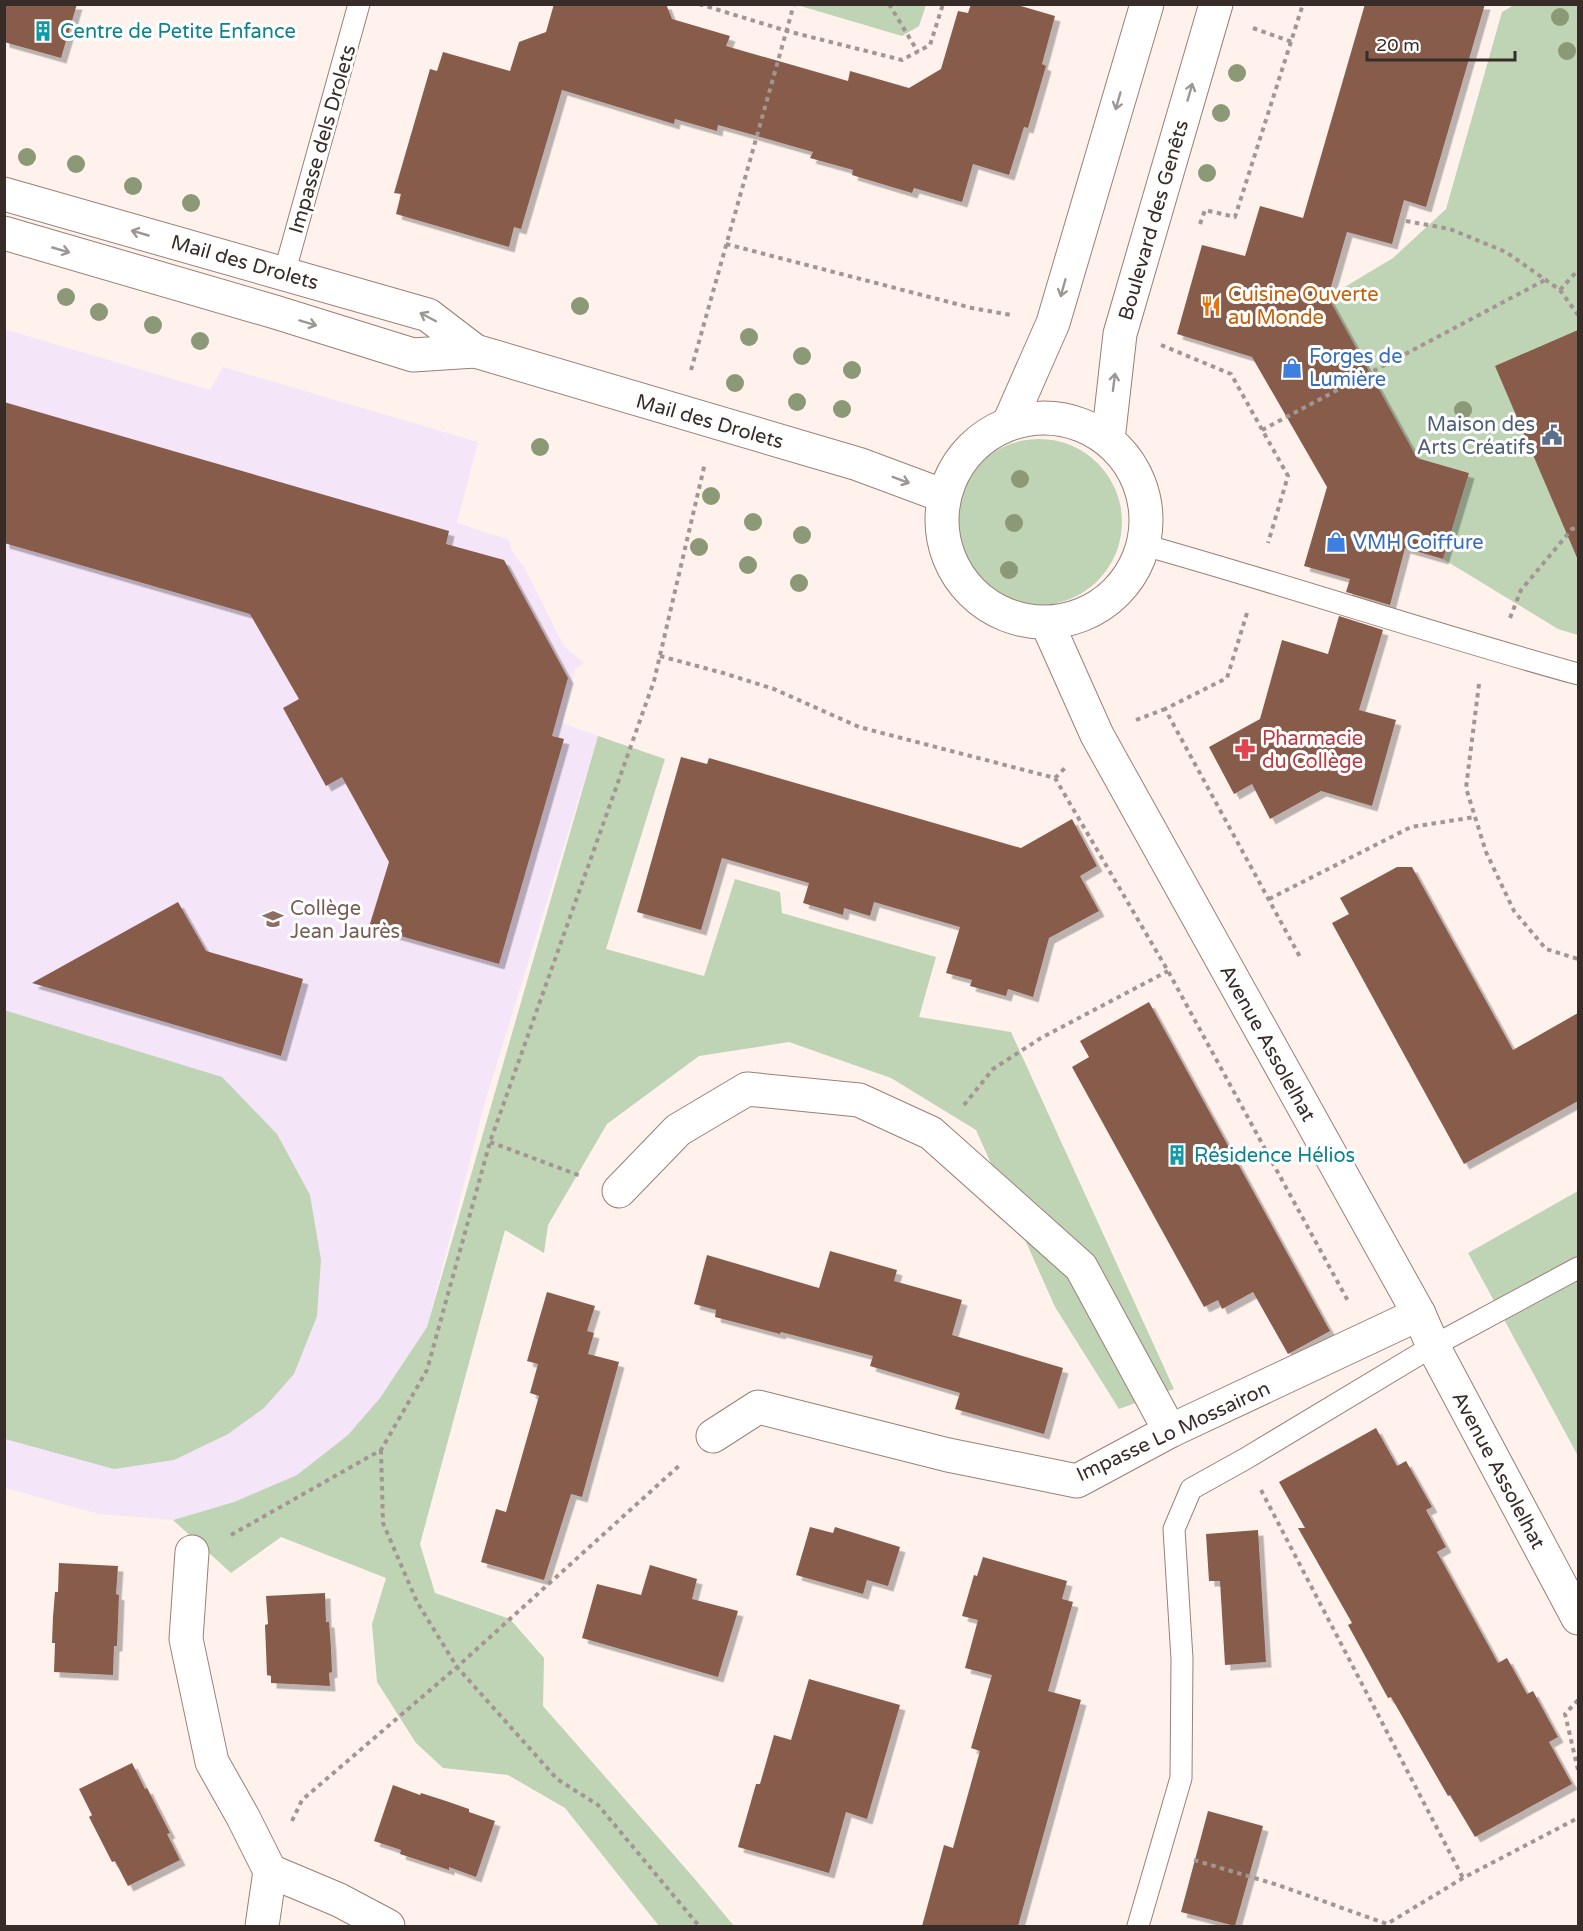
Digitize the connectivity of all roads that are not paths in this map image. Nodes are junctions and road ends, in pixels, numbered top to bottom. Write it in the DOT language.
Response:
graph roads {
  1 [pos="359,4"];
  2 [pos="1147,4"];
  3 [pos="1216,4"];
  4 [pos="4,194"];
  5 [pos="4,233"];
  6 [pos="284,274"];
  7 [pos="275,312"];
  8 [pos="475,351"];
  9 [pos="1009,423"];
  10 [pos="1107,440"];
  11 [pos="944,496"];
  12 [pos="1144,545"];
  13 [pos="1047,623"];
  14 [pos="1578,674"];
  15 [pos="619,1191"];
  16 [pos="1578,1268"];
  17 [pos="1419,1314"];
  18 [pos="1433,1346"];
  19 [pos="1170,1431"];
  20 [pos="713,1436"];
  21 [pos="192,1552"];
  22 [pos="1578,1618"];
  23 [pos="270,1871"];
  24 [pos="262,1926"];
  25 [pos="388,1926"];
  26 [pos="1138,1926"];
  1 -- 6 [label="lane, Impasse dels Drolets"];
  2 -- 9 [label="street, one-way"];
  10 -- 3 [label="street, Boulevard des Genêts, one-way"];
  6 -- 4 [label="street, Mail des Drolets, one-way"];
  5 -- 7 [label="street, Mail des Drolets, one-way"];
  6 -- 7 [label="street"];
  8 -- 6 [label="street, Mail des Drolets, one-way"];
  7 -- 8 [label="street, Mail des Drolets, one-way"];
  8 -- 11 [label="street, Mail des Drolets, one-way"];
  9 -- 10 [label="street"];
  9 -- 11 [label="street"];
  10 -- 12 [label="street"];
  11 -- 13 [label="street"];
  12 -- 13 [label="street"];
  12 -- 14 [label="lane"];
  13 -- 17 [label="street, Avenue Assolelhat"];
  15 -- 19 [label="street"];
  16 -- 18 [label="lane"];
  17 -- 18 [label="street, Avenue Assolelhat"];
  17 -- 19 [label="street, Impasse Lo Mossairon"];
  18 -- 22 [label="street, Avenue Assolelhat"];
  18 -- 26 [label="lane"];
  19 -- 20 [label="street, Impasse Lo Mossairon"];
  21 -- 23 [label="street"];
  23 -- 24 [label="street"];
  23 -- 25 [label="street"];
}
